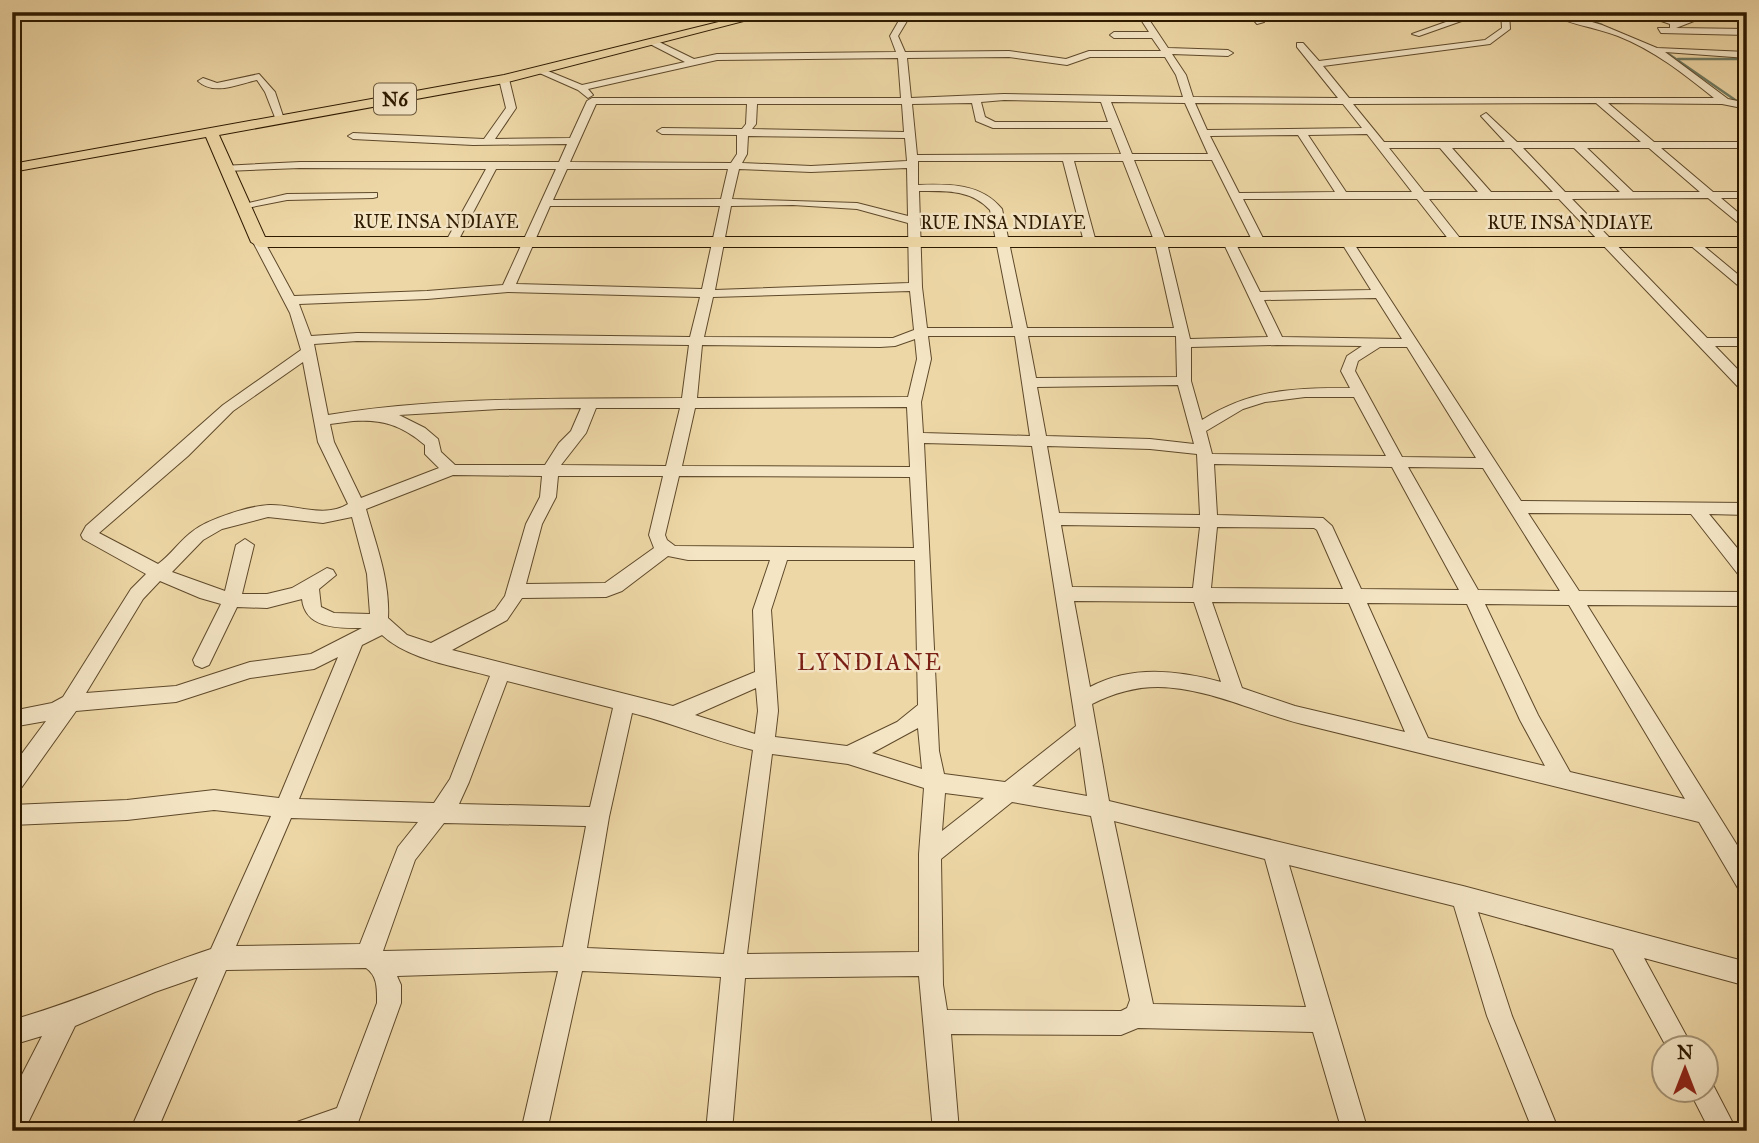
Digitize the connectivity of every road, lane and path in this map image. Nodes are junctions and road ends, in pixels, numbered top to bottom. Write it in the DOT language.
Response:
graph roads {
  1 [pos="773,12"];
  2 [pos="1140,12"];
  3 [pos="1251,12"];
  4 [pos="1483,12"];
  5 [pos="1505,12"];
  6 [pos="1549,12"];
  7 [pos="1574,12"];
  8 [pos="1639,12"];
  9 [pos="918,14"];
  10 [pos="1710,14"];
  11 [pos="1260,22"];
  12 [pos="1678,24"];
  13 [pos="1747,26"];
  14 [pos="1733,27"];
  15 [pos="1747,32"];
  16 [pos="1416,34"];
  17 [pos="1114,35"];
  18 [pos="1155,35"];
  19 [pos="1635,40"];
  20 [pos="1747,41"];
  21 [pos="653,42"];
  22 [pos="1300,46"];
  23 [pos="1649,47"];
  24 [pos="1167,52"];
  25 [pos="1228,53"];
  26 [pos="902,55"];
  27 [pos="1747,55"];
  28 [pos="691,61"];
  29 [pos="1747,61"];
  30 [pos="1317,64"];
  31 [pos="1684,69"];
  32 [pos="540,71"];
  33 [pos="504,79"];
  34 [pos="203,81"];
  35 [pos="581,88"];
  36 [pos="976,99"];
  37 [pos="752,100"];
  38 [pos="905,100"];
  39 [pos="1105,100"];
  40 [pos="1598,100"];
  41 [pos="592,101"];
  42 [pos="1189,101"];
  43 [pos="1347,101"];
  44 [pos="1725,101"];
  45 [pos="1747,106"];
  46 [pos="1032,112"];
  47 [pos="1486,116"];
  48 [pos="1747,117"];
  49 [pos="281,120"];
  50 [pos="1115,125"];
  51 [pos="663,131"];
  52 [pos="745,131"];
  53 [pos="1368,131"];
  54 [pos="211,132"];
  55 [pos="1301,132"];
  56 [pos="1204,133"];
  57 [pos="908,135"];
  58 [pos="354,136"];
  59 [pos="488,141"];
  60 [pos="572,141"];
  61 [pos="1379,145"];
  62 [pos="1443,145"];
  63 [pos="1514,145"];
  64 [pos="1577,145"];
  65 [pos="1652,145"];
  66 [pos="1747,145"];
  67 [pos="1128,157"];
  68 [pos="1216,157"];
  69 [pos="1068,158"];
  70 [pos="912,161"];
  71 [pos="493,165"];
  72 [pos="561,166"];
  73 [pos="734,167"];
  74 [pos="12,168"];
  75 [pos="226,168"];
  76 [pos="912,188"];
  77 [pos="373,195"];
  78 [pos="1342,195"];
  79 [pos="1420,195"];
  80 [pos="1487,195"];
  81 [pos="1562,195"];
  82 [pos="1630,195"];
  83 [pos="1711,195"];
  84 [pos="1747,195"];
  85 [pos="1236,196"];
  86 [pos="544,204"];
  87 [pos="726,204"];
  88 [pos="242,206"];
  89 [pos="913,220"];
  90 [pos="1747,226"];
  91 [pos="452,241"];
  92 [pos="528,241"];
  93 [pos="720,241"];
  94 [pos="259,242"];
  95 [pos="915,242"];
  96 [pos="1004,242"];
  97 [pos="1090,242"];
  98 [pos="1229,242"];
  99 [pos="1259,242"];
  100 [pos="1347,242"];
  101 [pos="1457,242"];
  102 [pos="1607,242"];
  103 [pos="1694,242"];
  104 [pos="1747,242"];
  105 [pos="1161,243"];
  106 [pos="916,287"];
  107 [pos="508,288"];
  108 [pos="1747,289"];
  109 [pos="708,293"];
  110 [pos="1380,293"];
  111 [pos="1254,296"];
  112 [pos="288,300"];
  113 [pos="1019,331"];
  114 [pos="921,332"];
  115 [pos="1182,338"];
  116 [pos="696,341"];
  117 [pos="1277,341"];
  118 [pos="1702,342"];
  119 [pos="1747,342"];
  120 [pos="1376,343"];
  121 [pos="1411,343"];
  122 [pos="308,345"];
  123 [pos="1184,381"];
  124 [pos="1029,383"];
  125 [pos="1747,388"];
  126 [pos="1360,392"];
  127 [pos="914,402"];
  128 [pos="690,403"];
  129 [pos="590,404"];
  130 [pos="364,413"];
  131 [pos="321,421"];
  132 [pos="1198,429"];
  133 [pos="915,438"];
  134 [pos="1039,442"];
  135 [pos="1205,455"];
  136 [pos="1398,462"];
  137 [pos="1486,463"];
  138 [pos="451,470"];
  139 [pos="550,470"];
  140 [pos="674,472"];
  141 [pos="916,472"];
  142 [pos="357,506"];
  143 [pos="1514,508"];
  144 [pos="1695,508"];
  145 [pos="1747,509"];
  146 [pos="1052,519"];
  147 [pos="1209,520"];
  148 [pos="245,545"];
  149 [pos="665,549"];
  150 [pos="923,554"];
  151 [pos="780,555"];
  152 [pos="1747,573"];
  153 [pos="156,575"];
  154 [pos="327,575"];
  155 [pos="310,589"];
  156 [pos="515,592"];
  157 [pos="1065,594"];
  158 [pos="1201,595"];
  159 [pos="1356,596"];
  160 [pos="1473,598"];
  161 [pos="1574,598"];
  162 [pos="1747,599"];
  163 [pos="232,600"];
  164 [pos="381,624"];
  165 [pos="356,638"];
  166 [pos="433,651"];
  167 [pos="202,660"];
  168 [pos="500,672"];
  169 [pos="765,676"];
  170 [pos="1234,693"];
  171 [pos="1084,699"];
  172 [pos="70,703"];
  173 [pos="624,704"];
  174 [pos="928,708"];
  175 [pos="674,715"];
  176 [pos="12,719"];
  177 [pos="1088,729"];
  178 [pos="762,744"];
  179 [pos="1421,746"];
  180 [pos="848,755"];
  181 [pos="935,782"];
  182 [pos="1565,782"];
  183 [pos="12,783"];
  184 [pos="1007,792"];
  185 [pos="285,808"];
  186 [pos="1100,808"];
  187 [pos="438,813"];
  188 [pos="1705,814"];
  189 [pos="12,815"];
  190 [pos="598,817"];
  191 [pos="1273,849"];
  192 [pos="930,854"];
  193 [pos="1747,882"];
  194 [pos="1463,897"];
  195 [pos="1622,942"];
  196 [pos="220,958"];
  197 [pos="573,959"];
  198 [pos="376,960"];
  199 [pos="931,964"];
  200 [pos="734,967"];
  201 [pos="1747,974"];
  202 [pos="1137,1016"];
  203 [pos="66,1017"];
  204 [pos="1322,1020"];
  205 [pos="937,1022"];
  206 [pos="12,1033"];
  207 [pos="1672,1034"];
  208 [pos="1710,1104"];
  209 [pos="344,1125"];
  210 [pos="12,1128"];
  211 [pos="143,1131"];
  212 [pos="306,1131"];
  213 [pos="534,1131"];
  214 [pos="719,1131"];
  215 [pos="946,1131"];
  216 [pos="1355,1131"];
  217 [pos="1546,1131"];
  218 [pos="1724,1131"];
  1 -- 21 [label="main road, N6"];
  2 -- 18 [label="street"];
  3 -- 11 [label="street"];
  4 -- 16 [label="street"];
  5 -- 30 [label="street"];
  6 -- 19 [label="street"];
  7 -- 19 [label="street"];
  8 -- 12 [label="street"];
  9 -- 26 [label="street"];
  10 -- 12 [label="street"];
  12 -- 14 [label="street"];
  13 -- 14 [label="street"];
  14 -- 15 [label="street"];
  14 -- 20 [label="street"];
  17 -- 18 [label="street"];
  18 -- 24 [label="street"];
  19 -- 23 [label="street"];
  21 -- 28 [label="street"];
  21 -- 32 [label="main road, N6"];
  22 -- 30 [label="street"];
  23 -- 27 [label="street"];
  23 -- 31 [label="street"];
  24 -- 25 [label="street"];
  24 -- 26 [label="street"];
  24 -- 42 [label="street"];
  26 -- 28 [label="street"];
  26 -- 38 [label="street"];
  28 -- 35 [label="street"];
  29 -- 31 [label="street"];
  30 -- 43 [label="street"];
  31 -- 44 [label="street"];
  32 -- 33 [label="main road, N6"];
  32 -- 35 [label="street"];
  33 -- 49 [label="main road, N6"];
  33 -- 59 [label="street"];
  34 -- 49 [label="street"];
  35 -- 41 [label="street"];
  36 -- 38 [label="street"];
  36 -- 46 [label="street"];
  36 -- 46 [label="street"];
  37 -- 38 [label="street"];
  37 -- 41 [label="street"];
  37 -- 52 [label="street"];
  38 -- 57 [label="street"];
  39 -- 42 [label="street"];
  39 -- 46 [label="street"];
  39 -- 50 [label="street"];
  40 -- 43 [label="street"];
  40 -- 44 [label="street"];
  40 -- 65 [label="street"];
  41 -- 60 [label="street"];
  42 -- 43 [label="street"];
  42 -- 56 [label="street"];
  43 -- 53 [label="street"];
  44 -- 45 [label="street"];
  44 -- 48 [label="street"];
  46 -- 50 [label="street"];
  47 -- 63 [label="street"];
  49 -- 54 [label="main road, N6"];
  50 -- 67 [label="street"];
  51 -- 52 [label="street"];
  52 -- 57 [label="street"];
  52 -- 73 [label="street"];
  53 -- 55 [label="street"];
  53 -- 61 [label="street"];
  54 -- 74 [label="main road, N6"];
  54 -- 75 [label="main road"];
  55 -- 56 [label="street"];
  55 -- 78 [label="street"];
  56 -- 68 [label="street"];
  57 -- 70 [label="street"];
  58 -- 59 [label="street"];
  59 -- 60 [label="street"];
  60 -- 72 [label="street"];
  61 -- 62 [label="street"];
  61 -- 79 [label="street"];
  62 -- 63 [label="street"];
  62 -- 80 [label="street"];
  63 -- 64 [label="street"];
  63 -- 81 [label="street"];
  64 -- 65 [label="street"];
  64 -- 82 [label="street"];
  65 -- 66 [label="street"];
  65 -- 83 [label="street"];
  67 -- 68 [label="street"];
  67 -- 69 [label="street"];
  67 -- 105 [label="street"];
  68 -- 85 [label="street"];
  69 -- 70 [label="street"];
  69 -- 97 [label="street"];
  70 -- 73 [label="street"];
  70 -- 76 [label="street"];
  71 -- 72 [label="street"];
  71 -- 75 [label="street"];
  71 -- 91 [label="street"];
  72 -- 73 [label="street"];
  72 -- 86 [label="street"];
  73 -- 87 [label="street"];
  75 -- 88 [label="main road"];
  76 -- 89 [label="street"];
  76 -- 96 [label="street"];
  77 -- 88 [label="street"];
  78 -- 79 [label="street"];
  78 -- 85 [label="street"];
  79 -- 80 [label="street"];
  79 -- 101 [label="street"];
  80 -- 81 [label="street"];
  81 -- 82 [label="street"];
  81 -- 102 [label="street"];
  82 -- 83 [label="street"];
  83 -- 84 [label="street"];
  83 -- 90 [label="street"];
  85 -- 99 [label="street"];
  86 -- 87 [label="street"];
  86 -- 92 [label="street"];
  87 -- 89 [label="street"];
  87 -- 93 [label="street"];
  88 -- 94 [label="main road"];
  89 -- 95 [label="street"];
  91 -- 92 [label="main road, RUE INSA NDIAYE"];
  91 -- 94 [label="main road, RUE INSA NDIAYE"];
  92 -- 93 [label="main road, RUE INSA NDIAYE"];
  92 -- 107 [label="street"];
  93 -- 95 [label="main road, RUE INSA NDIAYE"];
  93 -- 109 [label="street"];
  94 -- 112 [label="street"];
  95 -- 96 [label="main road, RUE INSA NDIAYE"];
  95 -- 106 [label="street"];
  96 -- 97 [label="main road, RUE INSA NDIAYE"];
  96 -- 113 [label="street"];
  97 -- 105 [label="main road, RUE INSA NDIAYE"];
  98 -- 99 [label="main road, RUE INSA NDIAYE"];
  98 -- 105 [label="main road, RUE INSA NDIAYE"];
  98 -- 111 [label="street"];
  99 -- 100 [label="main road, RUE INSA NDIAYE"];
  100 -- 101 [label="main road, RUE INSA NDIAYE"];
  100 -- 110 [label="street"];
  101 -- 102 [label="main road, RUE INSA NDIAYE"];
  102 -- 103 [label="main road, RUE INSA NDIAYE"];
  102 -- 118 [label="street"];
  103 -- 104 [label="main road, RUE INSA NDIAYE"];
  103 -- 108 [label="street"];
  105 -- 115 [label="street"];
  106 -- 109 [label="street"];
  106 -- 114 [label="street"];
  107 -- 109 [label="street"];
  107 -- 112 [label="street"];
  109 -- 116 [label="street"];
  110 -- 111 [label="street"];
  110 -- 121 [label="street"];
  111 -- 117 [label="street"];
  112 -- 122 [label="street"];
  113 -- 114 [label="street"];
  113 -- 115 [label="street"];
  113 -- 124 [label="street"];
  114 -- 116 [label="street"];
  114 -- 127 [label="street"];
  115 -- 117 [label="street"];
  115 -- 123 [label="street"];
  116 -- 122 [label="street"];
  116 -- 128 [label="street"];
  117 -- 120 [label="street"];
  118 -- 119 [label="street"];
  118 -- 125 [label="street"];
  120 -- 121 [label="street"];
  120 -- 126 [label="street"];
  121 -- 137 [label="street"];
  122 -- 131 [label="street"];
  122 -- 153 [label="street"];
  123 -- 124 [label="street"];
  123 -- 132 [label="street"];
  124 -- 134 [label="street"];
  126 -- 132 [label="street"];
  126 -- 136 [label="street"];
  127 -- 128 [label="street"];
  127 -- 133 [label="street"];
  128 -- 129 [label="street"];
  128 -- 140 [label="street"];
  129 -- 130 [label="street"];
  129 -- 139 [label="street"];
  130 -- 131 [label="street"];
  130 -- 138 [label="street"];
  131 -- 142 [label="street"];
  132 -- 135 [label="street"];
  133 -- 134 [label="street"];
  133 -- 141 [label="street"];
  134 -- 135 [label="street"];
  134 -- 146 [label="street"];
  135 -- 136 [label="street"];
  135 -- 147 [label="street"];
  136 -- 137 [label="street"];
  136 -- 160 [label="street"];
  137 -- 143 [label="street"];
  138 -- 139 [label="street"];
  138 -- 142 [label="street"];
  139 -- 140 [label="street"];
  139 -- 156 [label="street"];
  140 -- 141 [label="street"];
  140 -- 149 [label="street"];
  141 -- 150 [label="street"];
  142 -- 153 [label="street"];
  142 -- 164 [label="street"];
  143 -- 144 [label="street"];
  143 -- 161 [label="street"];
  144 -- 145 [label="street"];
  144 -- 152 [label="street"];
  146 -- 147 [label="street"];
  146 -- 157 [label="street"];
  147 -- 158 [label="street"];
  147 -- 159 [label="street"];
  148 -- 163 [label="street"];
  149 -- 151 [label="street"];
  149 -- 156 [label="street"];
  150 -- 151 [label="street"];
  150 -- 174 [label="street"];
  151 -- 169 [label="street"];
  153 -- 163 [label="street"];
  153 -- 172 [label="street"];
  154 -- 155 [label="street"];
  155 -- 163 [label="street"];
  155 -- 164 [label="street"];
  156 -- 166 [label="street"];
  157 -- 158 [label="street"];
  157 -- 171 [label="street"];
  158 -- 159 [label="street"];
  158 -- 170 [label="street"];
  159 -- 160 [label="street"];
  159 -- 179 [label="street"];
  160 -- 161 [label="street"];
  160 -- 182 [label="street"];
  161 -- 162 [label="street"];
  161 -- 188 [label="street"];
  163 -- 167 [label="street"];
  164 -- 165 [label="street"];
  164 -- 166 [label="street"];
  165 -- 172 [label="street"];
  165 -- 185 [label="street"];
  166 -- 168 [label="street"];
  168 -- 173 [label="street"];
  168 -- 187 [label="street"];
  169 -- 175 [label="street"];
  169 -- 178 [label="street"];
  170 -- 171 [label="street"];
  170 -- 179 [label="street"];
  171 -- 177 [label="street"];
  172 -- 176 [label="street"];
  172 -- 183 [label="street"];
  173 -- 175 [label="street"];
  173 -- 190 [label="street"];
  174 -- 180 [label="street"];
  174 -- 181 [label="street"];
  175 -- 178 [label="street"];
  177 -- 184 [label="street"];
  177 -- 186 [label="street"];
  178 -- 180 [label="street"];
  178 -- 200 [label="street"];
  179 -- 182 [label="street"];
  180 -- 181 [label="street"];
  181 -- 184 [label="street"];
  181 -- 192 [label="street"];
  182 -- 188 [label="street"];
  184 -- 186 [label="street"];
  184 -- 192 [label="street"];
  185 -- 187 [label="street"];
  185 -- 189 [label="street"];
  185 -- 196 [label="street"];
  186 -- 191 [label="street"];
  186 -- 202 [label="street"];
  187 -- 190 [label="street"];
  187 -- 198 [label="street"];
  188 -- 193 [label="street"];
  190 -- 197 [label="street"];
  191 -- 194 [label="street"];
  191 -- 204 [label="street"];
  192 -- 199 [label="street"];
  194 -- 195 [label="street"];
  194 -- 217 [label="street"];
  195 -- 201 [label="street"];
  195 -- 207 [label="street"];
  196 -- 198 [label="street"];
  196 -- 203 [label="street"];
  196 -- 211 [label="street"];
  197 -- 198 [label="street"];
  197 -- 200 [label="street"];
  197 -- 213 [label="street"];
  198 -- 209 [label="street"];
  199 -- 200 [label="street"];
  199 -- 205 [label="street"];
  200 -- 214 [label="street"];
  202 -- 204 [label="street"];
  202 -- 205 [label="street"];
  203 -- 206 [label="street"];
  203 -- 210 [label="street"];
  204 -- 216 [label="street"];
  205 -- 215 [label="street"];
  208 -- 218 [label="street"];
  209 -- 212 [label="street"];
}
